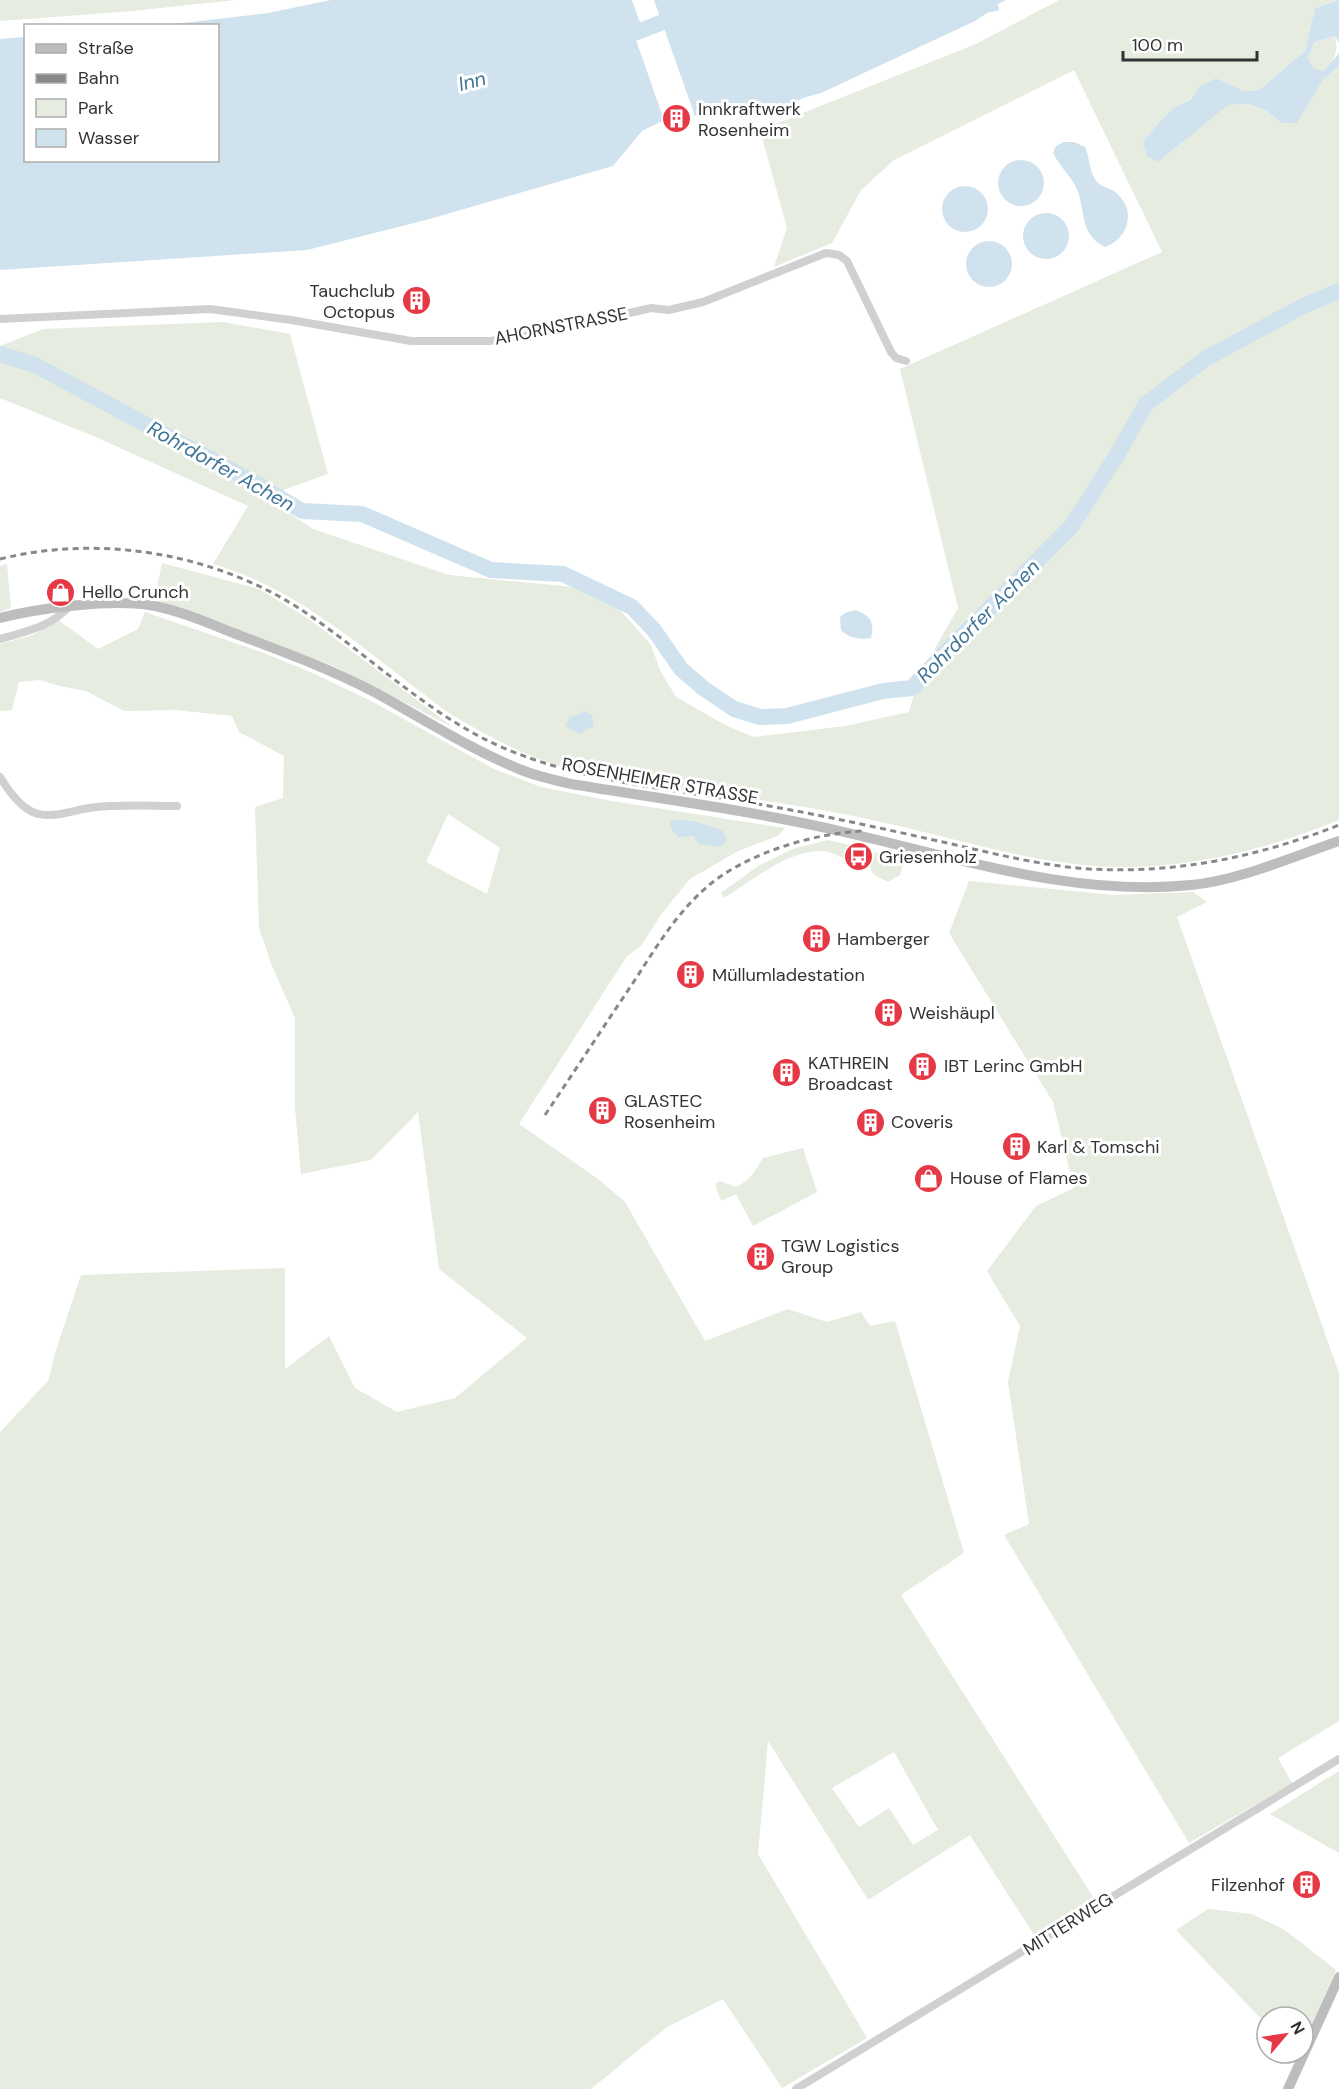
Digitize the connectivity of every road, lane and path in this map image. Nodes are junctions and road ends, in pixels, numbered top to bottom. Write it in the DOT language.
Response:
graph roads {
  1 [pos="0,320"];
  2 [pos="906,361"];
  3 [pos="69,607"];
  4 [pos="0,618"];
  5 [pos="0,639"];
  6 [pos="0,777"];
  7 [pos="177,806"];
  8 [pos="1339,842"];
  9 [pos="1339,1759"];
  10 [pos="1339,1977"];
  11 [pos="796,2089"];
  12 [pos="1288,2089"];
  1 -- 2 [label="street, AHORNSTRASSE"];
  3 -- 4 [label="main road, ROSENHEIMER STRASSE"];
  3 -- 5 [label="street"];
  3 -- 8 [label="main road, ROSENHEIMER STRASSE"];
  6 -- 7 [label="street"];
  9 -- 11 [label="street, MITTERWEG"];
  10 -- 12 [label="main road"];
}
